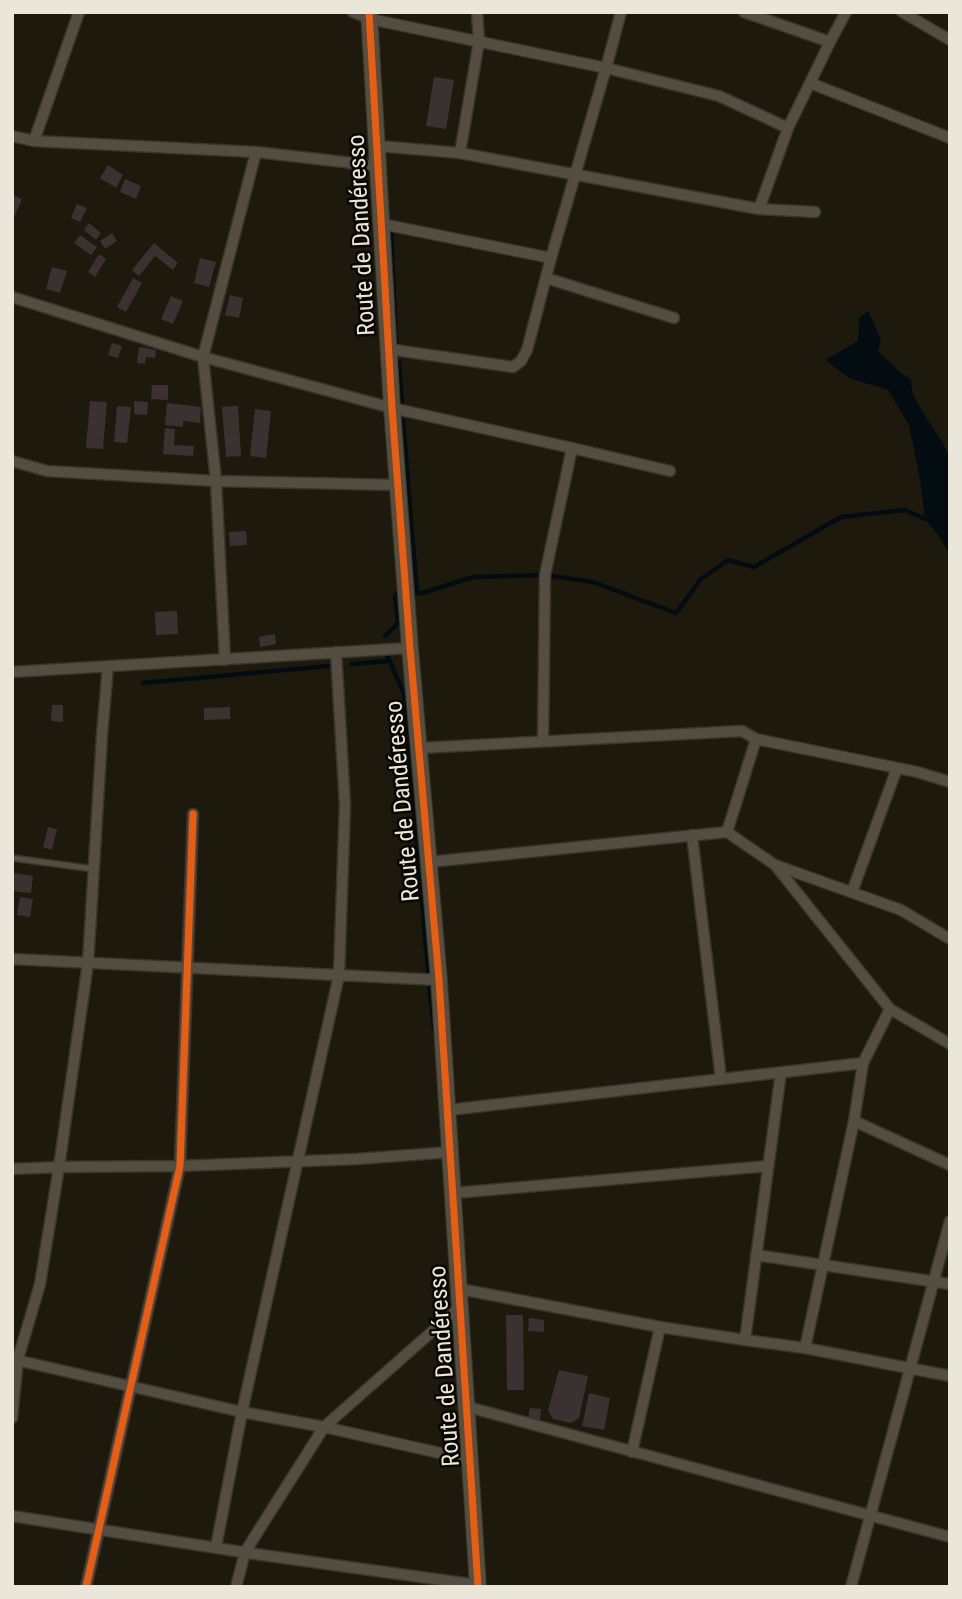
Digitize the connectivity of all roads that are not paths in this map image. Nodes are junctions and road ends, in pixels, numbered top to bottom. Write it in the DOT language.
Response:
graph roads {
  1 [pos="79,12"];
  2 [pos="353,12"];
  3 [pos="477,12"];
  4 [pos="621,12"];
  5 [pos="744,12"];
  6 [pos="846,12"];
  7 [pos="902,12"];
  8 [pos="370,15"];
  9 [pos="950,40"];
  10 [pos="479,41"];
  11 [pos="830,42"];
  12 [pos="606,68"];
  13 [pos="810,83"];
  14 [pos="788,128"];
  15 [pos="12,136"];
  16 [pos="950,138"];
  17 [pos="34,141"];
  18 [pos="378,146"];
  19 [pos="256,152"];
  20 [pos="460,153"];
  21 [pos="379,166"];
  22 [pos="575,175"];
  23 [pos="759,209"];
  24 [pos="815,212"];
  25 [pos="382,224"];
  26 [pos="551,258"];
  27 [pos="546,278"];
  28 [pos="12,297"];
  29 [pos="674,318"];
  30 [pos="388,349"];
  31 [pos="203,357"];
  32 [pos="392,408"];
  33 [pos="572,448"];
  34 [pos="12,461"];
  35 [pos="670,471"];
  36 [pos="216,481"];
  37 [pos="398,485"];
  38 [pos="410,648"];
  39 [pos="336,652"];
  40 [pos="225,660"];
  41 [pos="108,666"];
  42 [pos="12,672"];
  43 [pos="756,739"];
  44 [pos="543,741"];
  45 [pos="420,748"];
  46 [pos="897,768"];
  47 [pos="950,782"];
  48 [pos="193,814"];
  49 [pos="727,832"];
  50 [pos="692,835"];
  51 [pos="12,858"];
  52 [pos="429,862"];
  53 [pos="775,865"];
  54 [pos="94,869"];
  55 [pos="852,892"];
  56 [pos="950,939"];
  57 [pos="12,959"];
  58 [pos="88,963"];
  59 [pos="187,968"];
  60 [pos="338,975"];
  61 [pos="439,980"];
  62 [pos="890,1009"];
  63 [pos="950,1044"];
  64 [pos="863,1063"];
  65 [pos="781,1072"];
  66 [pos="721,1079"];
  67 [pos="448,1110"];
  68 [pos="854,1121"];
  69 [pos="451,1152"];
  70 [pos="296,1161"];
  71 [pos="950,1165"];
  72 [pos="180,1166"];
  73 [pos="768,1166"];
  74 [pos="59,1167"];
  75 [pos="12,1169"];
  76 [pos="454,1194"];
  77 [pos="950,1221"];
  78 [pos="756,1255"];
  79 [pos="822,1265"];
  80 [pos="933,1282"];
  81 [pos="950,1284"];
  82 [pos="460,1289"];
  83 [pos="461,1306"];
  84 [pos="660,1327"];
  85 [pos="745,1340"];
  86 [pos="805,1348"];
  87 [pos="15,1359"];
  88 [pos="909,1369"];
  89 [pos="950,1376"];
  90 [pos="131,1386"];
  91 [pos="468,1407"];
  92 [pos="242,1412"];
  93 [pos="12,1418"];
  94 [pos="324,1427"];
  95 [pos="632,1452"];
  96 [pos="471,1460"];
  97 [pos="12,1516"];
  98 [pos="869,1516"];
  99 [pos="99,1529"];
  100 [pos="950,1538"];
  101 [pos="216,1548"];
  102 [pos="245,1552"];
  103 [pos="478,1586"];
  104 [pos="86,1587"];
  105 [pos="236,1587"];
  106 [pos="851,1587"];
  1 -- 17 [label="street"];
  2 -- 8 [label="street"];
  3 -- 10 [label="street"];
  4 -- 12 [label="street"];
  5 -- 11 [label="street"];
  6 -- 11 [label="street"];
  7 -- 9 [label="street"];
  8 -- 10 [label="street"];
  8 -- 18 [label="street, Route de Dandéresso"];
  10 -- 12 [label="street"];
  10 -- 20 [label="street"];
  11 -- 13 [label="street"];
  12 -- 14 [label="street"];
  12 -- 22 [label="street"];
  13 -- 14 [label="street"];
  13 -- 16 [label="street"];
  14 -- 23 [label="street"];
  15 -- 17 [label="street"];
  17 -- 19 [label="street"];
  18 -- 20 [label="street"];
  18 -- 21 [label="street, Route de Dandéresso"];
  19 -- 21 [label="street"];
  19 -- 31 [label="street"];
  20 -- 22 [label="street"];
  21 -- 25 [label="street, Route de Dandéresso"];
  22 -- 23 [label="street"];
  22 -- 26 [label="street"];
  23 -- 24 [label="street"];
  25 -- 26 [label="street"];
  25 -- 30 [label="street, Route de Dandéresso"];
  26 -- 27 [label="street"];
  27 -- 29 [label="street"];
  27 -- 30 [label="street"];
  28 -- 31 [label="street"];
  30 -- 32 [label="street, Route de Dandéresso"];
  31 -- 32 [label="street"];
  31 -- 36 [label="street"];
  32 -- 33 [label="street"];
  32 -- 37 [label="street, Route de Dandéresso"];
  33 -- 35 [label="street"];
  33 -- 44 [label="street"];
  34 -- 36 [label="street"];
  36 -- 37 [label="street"];
  36 -- 40 [label="street"];
  37 -- 38 [label="street, Route de Dandéresso"];
  38 -- 39 [label="street"];
  38 -- 45 [label="street, Route de Dandéresso"];
  39 -- 40 [label="street"];
  39 -- 60 [label="street"];
  40 -- 41 [label="street"];
  41 -- 42 [label="street"];
  41 -- 54 [label="street"];
  43 -- 44 [label="street"];
  43 -- 46 [label="street"];
  43 -- 49 [label="street"];
  44 -- 45 [label="street"];
  45 -- 52 [label="street, Route de Dandéresso"];
  46 -- 47 [label="street"];
  46 -- 55 [label="street"];
  48 -- 59 [label="street"];
  49 -- 50 [label="street"];
  49 -- 53 [label="street"];
  50 -- 52 [label="street"];
  50 -- 66 [label="street"];
  51 -- 54 [label="lane"];
  52 -- 61 [label="street, Route de Dandéresso"];
  53 -- 55 [label="street"];
  53 -- 62 [label="street"];
  54 -- 58 [label="street"];
  55 -- 56 [label="street"];
  57 -- 58 [label="street"];
  58 -- 59 [label="street"];
  58 -- 74 [label="street"];
  59 -- 60 [label="street"];
  59 -- 72 [label="street"];
  60 -- 61 [label="street"];
  60 -- 70 [label="street"];
  61 -- 67 [label="street, Route de Dandéresso"];
  62 -- 63 [label="street"];
  62 -- 64 [label="street"];
  64 -- 65 [label="street"];
  64 -- 68 [label="street"];
  65 -- 66 [label="street"];
  65 -- 73 [label="street"];
  66 -- 67 [label="street"];
  67 -- 69 [label="street, Route de Dandéresso"];
  68 -- 71 [label="street"];
  68 -- 79 [label="street"];
  69 -- 70 [label="street"];
  69 -- 76 [label="street, Route de Dandéresso"];
  70 -- 72 [label="street"];
  70 -- 92 [label="street"];
  72 -- 74 [label="street"];
  72 -- 90 [label="street"];
  73 -- 76 [label="street"];
  73 -- 78 [label="street"];
  74 -- 75 [label="street"];
  74 -- 87 [label="street"];
  76 -- 82 [label="street, Route de Dandéresso"];
  77 -- 80 [label="street"];
  78 -- 79 [label="street"];
  78 -- 85 [label="street"];
  79 -- 80 [label="street"];
  79 -- 86 [label="street"];
  80 -- 81 [label="street"];
  80 -- 88 [label="street"];
  82 -- 83 [label="street, Route de Dandéresso"];
  82 -- 84 [label="street"];
  83 -- 91 [label="street, Route de Dandéresso"];
  83 -- 94 [label="street"];
  84 -- 85 [label="street"];
  84 -- 95 [label="street"];
  85 -- 86 [label="street"];
  86 -- 88 [label="street"];
  87 -- 90 [label="street"];
  87 -- 93 [label="street"];
  88 -- 89 [label="street"];
  88 -- 98 [label="street"];
  90 -- 92 [label="street"];
  90 -- 99 [label="street"];
  91 -- 95 [label="street"];
  91 -- 96 [label="street, Route de Dandéresso"];
  92 -- 94 [label="street"];
  92 -- 101 [label="street"];
  94 -- 96 [label="street"];
  94 -- 102 [label="street"];
  95 -- 98 [label="street"];
  96 -- 103 [label="street, Route de Dandéresso"];
  97 -- 99 [label="street"];
  98 -- 100 [label="street"];
  98 -- 106 [label="street"];
  99 -- 101 [label="street"];
  99 -- 104 [label="street"];
  101 -- 102 [label="street"];
  102 -- 103 [label="street"];
  102 -- 105 [label="street"];
}
